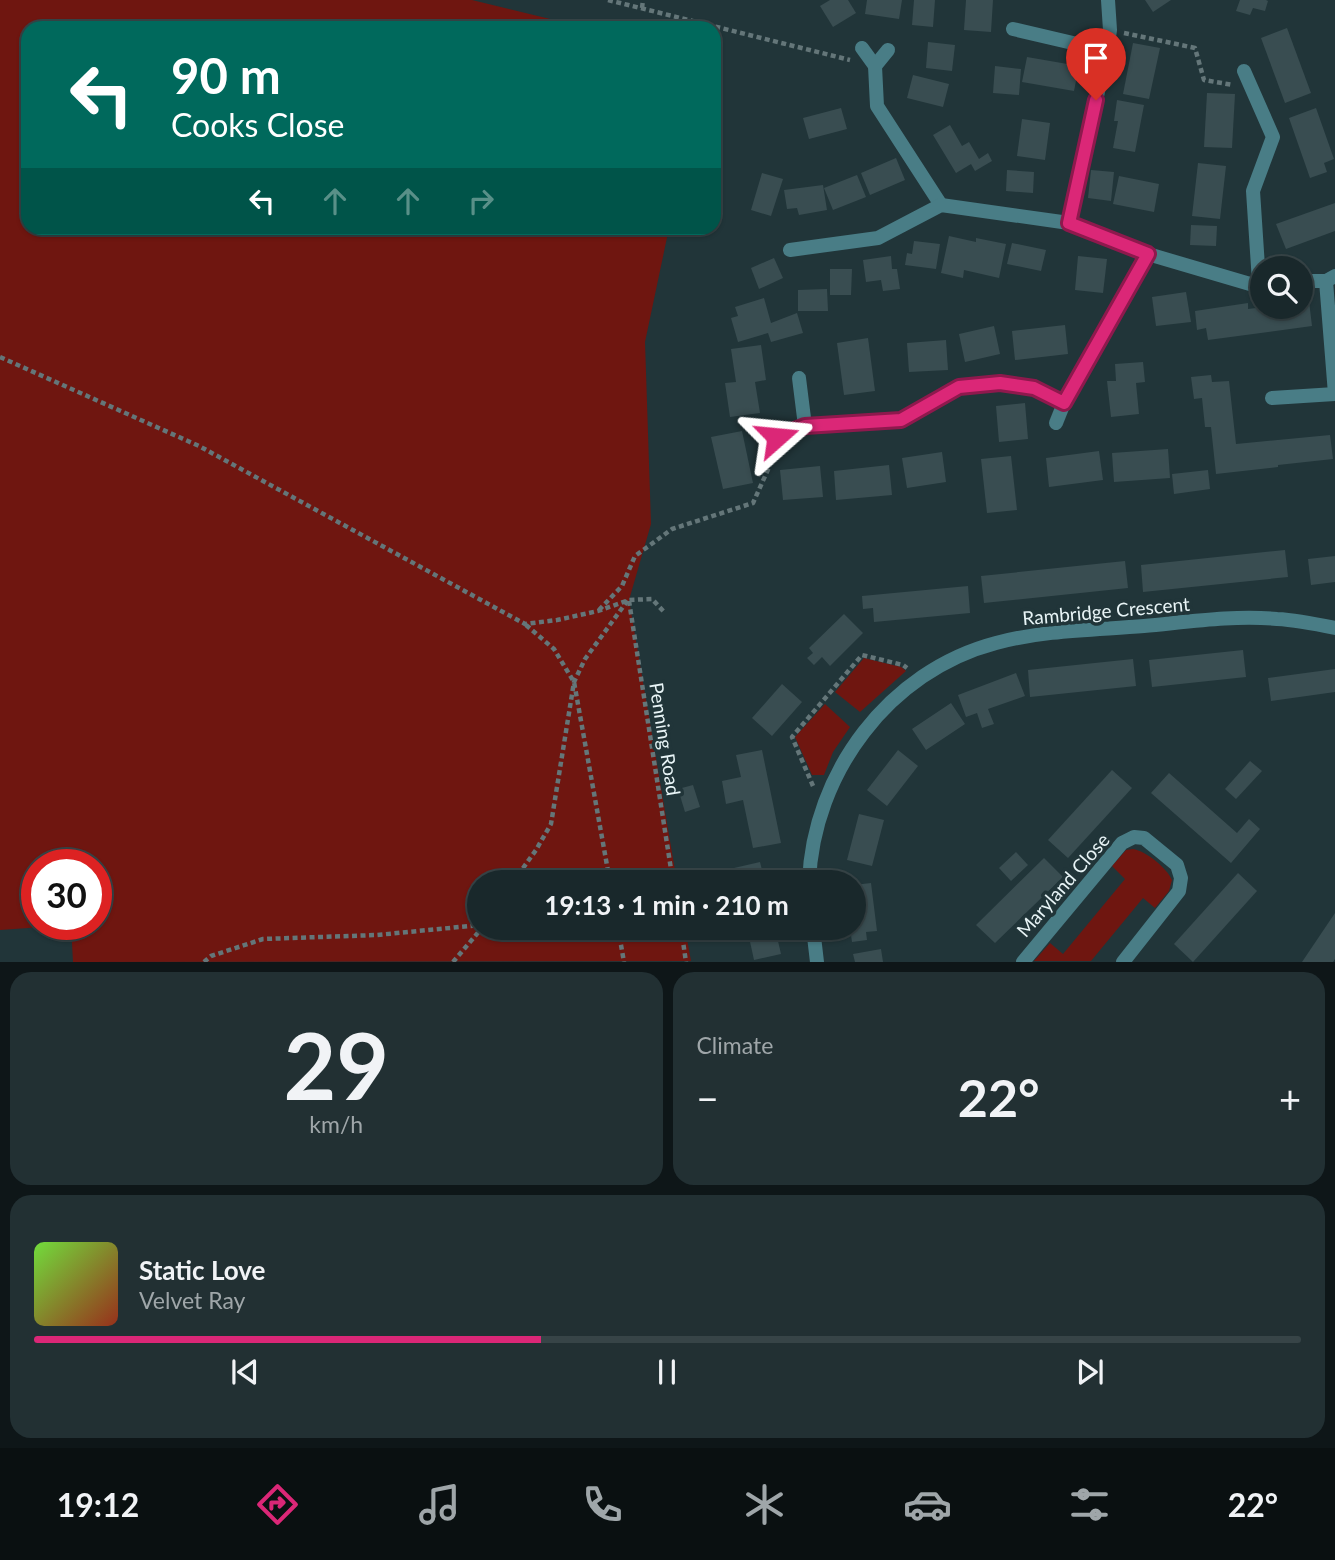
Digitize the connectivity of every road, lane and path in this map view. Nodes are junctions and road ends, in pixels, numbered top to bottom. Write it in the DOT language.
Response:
graph roads {
  1 [pos="607,0"];
  2 [pos="643,0"];
  3 [pos="1108,0"];
  4 [pos="642,8"];
  5 [pos="694,21"];
  6 [pos="721,28"];
  7 [pos="1013,29"];
  8 [pos="1110,30"];
  9 [pos="862,48"];
  10 [pos="888,50"];
  11 [pos="1107,51"];
  12 [pos="875,66"];
  13 [pos="1244,71"];
  14 [pos="1252,89"];
  15 [pos="942,205"];
  16 [pos="1069,223"];
  17 [pos="790,250"];
  18 [pos="1148,254"];
  19 [pos="1259,256"];
  20 [pos="1330,278"];
  21 [pos="1250,284"];
  22 [pos="0,357"];
  23 [pos="799,378"];
  24 [pos="1272,398"];
  25 [pos="1064,403"];
  26 [pos="1056,423"];
  27 [pos="805,426"];
  28 [pos="781,435"];
  29 [pos="629,600"];
  30 [pos="598,611"];
  31 [pos="665,613"];
  32 [pos="525,624"];
  33 [pos="1335,628"];
  34 [pos="920,678"];
  35 [pos="574,682"];
  36 [pos="814,787"];
  37 [pos="522,870"];
  38 [pos="608,870"];
  39 [pos="671,870"];
  40 [pos="810,870"];
  41 [pos="467,927"];
  42 [pos="470,940"];
  43 [pos="620,940"];
  44 [pos="683,940"];
  45 [pos="814,940"];
  46 [pos="204,961"];
  47 [pos="453,961"];
  48 [pos="624,961"];
  49 [pos="686,961"];
  50 [pos="817,961"];
  51 [pos="1023,961"];
  52 [pos="1123,961"];
  1 -- 4 [label="path"];
  2 -- 4 [label="path"];
  3 -- 8 [label="street"];
  4 -- 5 [label="path"];
  6 -- 12 [label="path"];
  7 -- 11 [label="street"];
  8 -- 11 [label="street"];
  8 -- 14 [label="path"];
  9 -- 12 [label="street"];
  10 -- 12 [label="street"];
  11 -- 16 [label="street"];
  12 -- 15 [label="street"];
  13 -- 14 [label="street"];
  14 -- 19 [label="street"];
  15 -- 16 [label="street"];
  15 -- 17 [label="street"];
  16 -- 18 [label="street"];
  18 -- 21 [label="street"];
  18 -- 25 [label="street"];
  20 -- 24 [label="street"];
  22 -- 32 [label="path"];
  23 -- 27 [label="street"];
  25 -- 26 [label="street"];
  25 -- 27 [label="street"];
  27 -- 28 [label="street"];
  28 -- 30 [label="path"];
  29 -- 30 [label="path"];
  29 -- 31 [label="path"];
  29 -- 35 [label="path"];
  29 -- 39 [label="path, Penning Road"];
  30 -- 32 [label="path"];
  32 -- 35 [label="path"];
  33 -- 34 [label="street, Rambridge Crescent"];
  34 -- 36 [label="path"];
  34 -- 40 [label="street, Rambridge Crescent"];
  35 -- 37 [label="path"];
  35 -- 38 [label="path"];
  41 -- 46 [label="path"];
  42 -- 47 [label="path"];
  43 -- 48 [label="path"];
  44 -- 49 [label="path"];
  45 -- 50 [label="street"];
  51 -- 52 [label="street, Maryland Close"];
}
